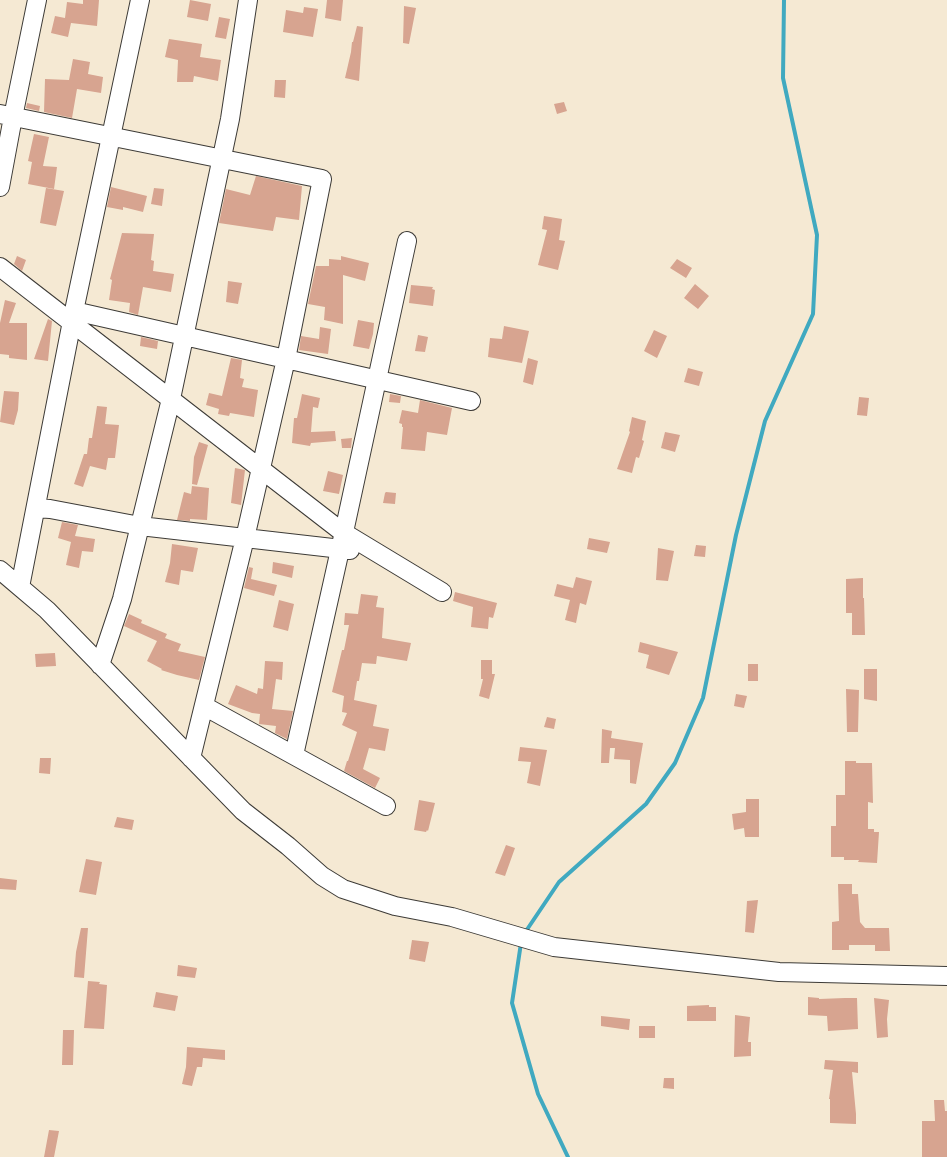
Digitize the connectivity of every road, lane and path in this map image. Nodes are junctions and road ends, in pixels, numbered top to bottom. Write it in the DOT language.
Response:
graph roads {
  1 [pos="37,0"];
  2 [pos="140,0"];
  3 [pos="248,0"];
  4 [pos="6,116"];
  5 [pos="111,136"];
  6 [pos="221,158"];
  7 [pos="0,187"];
  8 [pos="407,241"];
  9 [pos="0,267"];
  10 [pos="73,317"];
  11 [pos="184,336"];
  12 [pos="286,359"];
  13 [pos="377,379"];
  14 [pos="170,399"];
  15 [pos="471,401"];
  16 [pos="261,469"];
  17 [pos="36,508"];
  18 [pos="140,526"];
  19 [pos="245,538"];
  20 [pos="342,540"];
  21 [pos="0,570"];
  22 [pos="20,587"];
  23 [pos="442,592"];
  24 [pos="100,665"];
  25 [pos="204,706"];
  26 [pos="294,755"];
  27 [pos="191,758"];
  28 [pos="386,806"];
  29 [pos="947,976"];
  1 -- 4 [label="street"];
  2 -- 5 [label="street"];
  3 -- 6 [label="street"];
  4 -- 5 [label="street"];
  4 -- 7 [label="street"];
  5 -- 6 [label="street"];
  5 -- 10 [label="street"];
  6 -- 11 [label="street"];
  6 -- 12 [label="street"];
  8 -- 13 [label="street"];
  9 -- 10 [label="street"];
  10 -- 11 [label="street"];
  10 -- 14 [label="street"];
  10 -- 17 [label="street"];
  11 -- 12 [label="street"];
  11 -- 14 [label="street"];
  12 -- 13 [label="street"];
  12 -- 16 [label="street"];
  13 -- 15 [label="street"];
  13 -- 20 [label="street"];
  14 -- 16 [label="street"];
  14 -- 18 [label="street"];
  16 -- 19 [label="street"];
  16 -- 20 [label="street"];
  17 -- 18 [label="street"];
  17 -- 22 [label="street"];
  18 -- 19 [label="street"];
  18 -- 24 [label="street"];
  19 -- 20 [label="street"];
  19 -- 25 [label="street"];
  20 -- 23 [label="street"];
  20 -- 26 [label="street"];
  21 -- 22 [label="street"];
  22 -- 24 [label="street"];
  24 -- 27 [label="street"];
  25 -- 26 [label="street"];
  25 -- 27 [label="street"];
  26 -- 28 [label="street"];
  27 -- 29 [label="street"];
}
